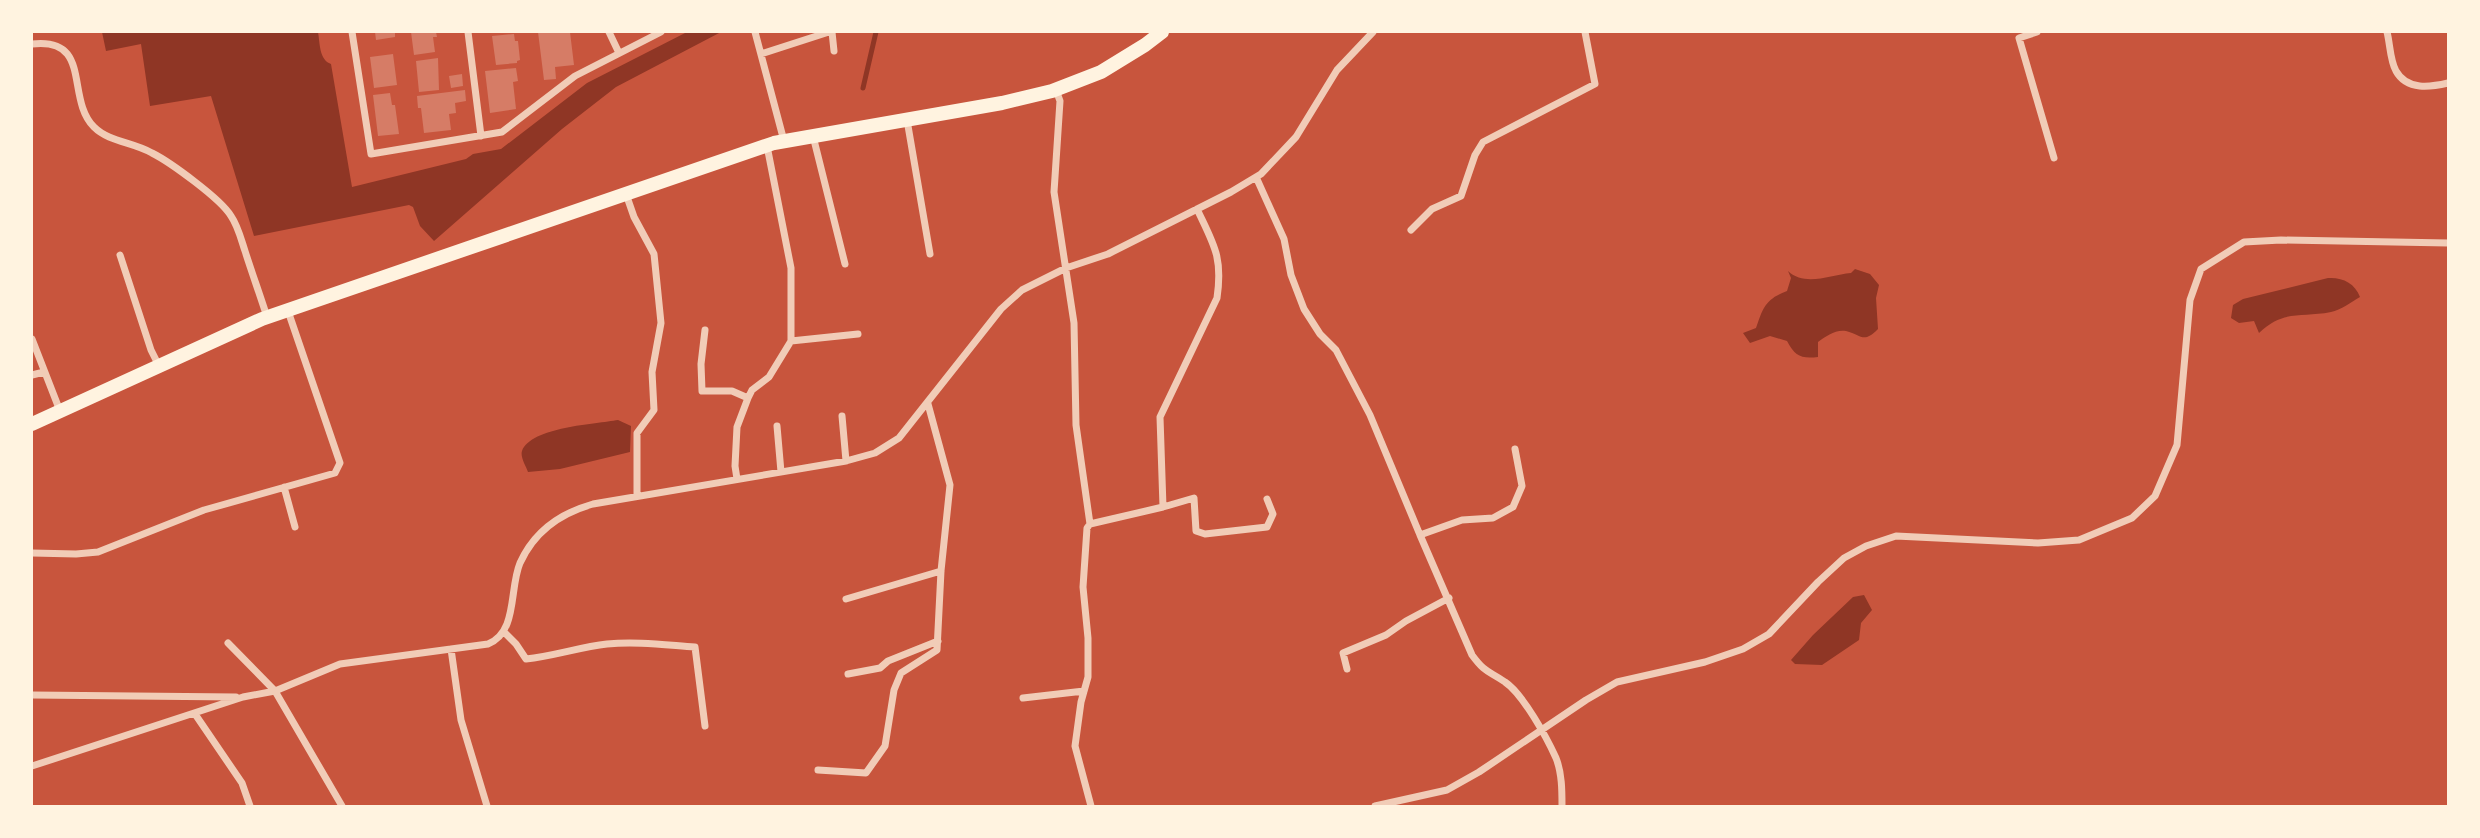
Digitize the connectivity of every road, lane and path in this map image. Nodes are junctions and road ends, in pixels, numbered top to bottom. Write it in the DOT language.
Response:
graph roads {
  1 [pos="352,32"];
  2 [pos="468,32"];
  3 [pos="609,32"];
  4 [pos="661,32"];
  5 [pos="755,32"];
  6 [pos="831,32"];
  7 [pos="1162,32"];
  8 [pos="1373,32"];
  9 [pos="1585,32"];
  10 [pos="2038,32"];
  11 [pos="2387,32"];
  12 [pos="32,44"];
  13 [pos="834,51"];
  14 [pos="619,53"];
  15 [pos="761,54"];
  16 [pos="2448,83"];
  17 [pos="1056,90"];
  18 [pos="907,119"];
  19 [pos="813,135"];
  20 [pos="481,136"];
  21 [pos="784,141"];
  22 [pos="767,146"];
  23 [pos="2054,158"];
  24 [pos="1256,177"];
  25 [pos="626,194"];
  26 [pos="1197,209"];
  27 [pos="1411,230"];
  28 [pos="2448,243"];
  29 [pos="930,254"];
  30 [pos="120,255"];
  31 [pos="845,264"];
  32 [pos="1066,268"];
  33 [pos="288,311"];
  34 [pos="268,318"];
  35 [pos="705,330"];
  36 [pos="858,334"];
  37 [pos="32,340"];
  38 [pos="791,341"];
  39 [pos="159,366"];
  40 [pos="44,372"];
  41 [pos="32,375"];
  42 [pos="748,398"];
  43 [pos="928,404"];
  44 [pos="60,411"];
  45 [pos="842,416"];
  46 [pos="32,424"];
  47 [pos="777,426"];
  48 [pos="1515,449"];
  49 [pos="846,461"];
  50 [pos="782,472"];
  51 [pos="737,479"];
  52 [pos="284,488"];
  53 [pos="637,496"];
  54 [pos="1267,499"];
  55 [pos="1163,507"];
  56 [pos="1090,524"];
  57 [pos="295,527"];
  58 [pos="1420,535"];
  59 [pos="32,553"];
  60 [pos="941,571"];
  61 [pos="1449,598"];
  62 [pos="846,599"];
  63 [pos="505,633"];
  64 [pos="938,641"];
  65 [pos="228,643"];
  66 [pos="451,649"];
  67 [pos="1347,670"];
  68 [pos="848,674"];
  69 [pos="275,691"];
  70 [pos="1084,691"];
  71 [pos="32,695"];
  72 [pos="243,697"];
  73 [pos="1023,698"];
  74 [pos="195,714"];
  75 [pos="705,726"];
  76 [pos="1541,731"];
  77 [pos="32,766"];
  78 [pos="818,770"];
  79 [pos="250,807"];
  80 [pos="342,807"];
  81 [pos="486,807"];
  82 [pos="1091,807"];
  83 [pos="1375,807"];
  84 [pos="1562,807"];
  1 -- 20 [label="street"];
  2 -- 20 [label="street"];
  3 -- 14 [label="street"];
  4 -- 14 [label="street"];
  5 -- 15 [label="street"];
  6 -- 13 [label="street"];
  6 -- 15 [label="street"];
  7 -- 17 [label="main road"];
  8 -- 24 [label="street"];
  9 -- 27 [label="street"];
  10 -- 23 [label="street"];
  11 -- 16 [label="street"];
  12 -- 34 [label="street"];
  14 -- 20 [label="street"];
  15 -- 21 [label="street"];
  17 -- 18 [label="main road"];
  17 -- 32 [label="street"];
  18 -- 19 [label="main road"];
  18 -- 29 [label="street"];
  19 -- 21 [label="main road"];
  19 -- 31 [label="street"];
  21 -- 22 [label="main road"];
  22 -- 25 [label="main road"];
  22 -- 38 [label="street"];
  24 -- 26 [label="street"];
  24 -- 58 [label="street"];
  25 -- 33 [label="main road"];
  25 -- 53 [label="street"];
  26 -- 32 [label="street"];
  26 -- 55 [label="street"];
  28 -- 76 [label="street"];
  30 -- 39 [label="street"];
  32 -- 43 [label="street"];
  32 -- 56 [label="street"];
  33 -- 34 [label="main road"];
  33 -- 52 [label="street"];
  34 -- 39 [label="main road"];
  35 -- 42 [label="street"];
  36 -- 38 [label="street"];
  37 -- 40 [label="street"];
  38 -- 42 [label="street"];
  39 -- 44 [label="main road"];
  40 -- 41 [label="street"];
  40 -- 44 [label="street"];
  42 -- 51 [label="street"];
  43 -- 49 [label="street"];
  43 -- 60 [label="street"];
  44 -- 46 [label="main road"];
  45 -- 49 [label="street"];
  47 -- 50 [label="street"];
  48 -- 58 [label="street"];
  49 -- 50 [label="street"];
  50 -- 51 [label="street"];
  51 -- 53 [label="street"];
  52 -- 57 [label="street"];
  52 -- 59 [label="street"];
  53 -- 63 [label="street"];
  54 -- 55 [label="street"];
  55 -- 56 [label="street"];
  56 -- 70 [label="street"];
  58 -- 61 [label="street"];
  60 -- 62 [label="street"];
  60 -- 64 [label="street"];
  61 -- 67 [label="street"];
  61 -- 76 [label="street"];
  63 -- 66 [label="street"];
  63 -- 75 [label="street"];
  64 -- 68 [label="street"];
  64 -- 78 [label="street"];
  65 -- 69 [label="street"];
  66 -- 69 [label="street"];
  66 -- 81 [label="street"];
  69 -- 72 [label="street"];
  69 -- 80 [label="street"];
  70 -- 73 [label="street"];
  70 -- 82 [label="street"];
  71 -- 72 [label="street"];
  72 -- 74 [label="street"];
  74 -- 77 [label="street"];
  74 -- 79 [label="street"];
  76 -- 83 [label="street"];
  76 -- 84 [label="street"];
}
